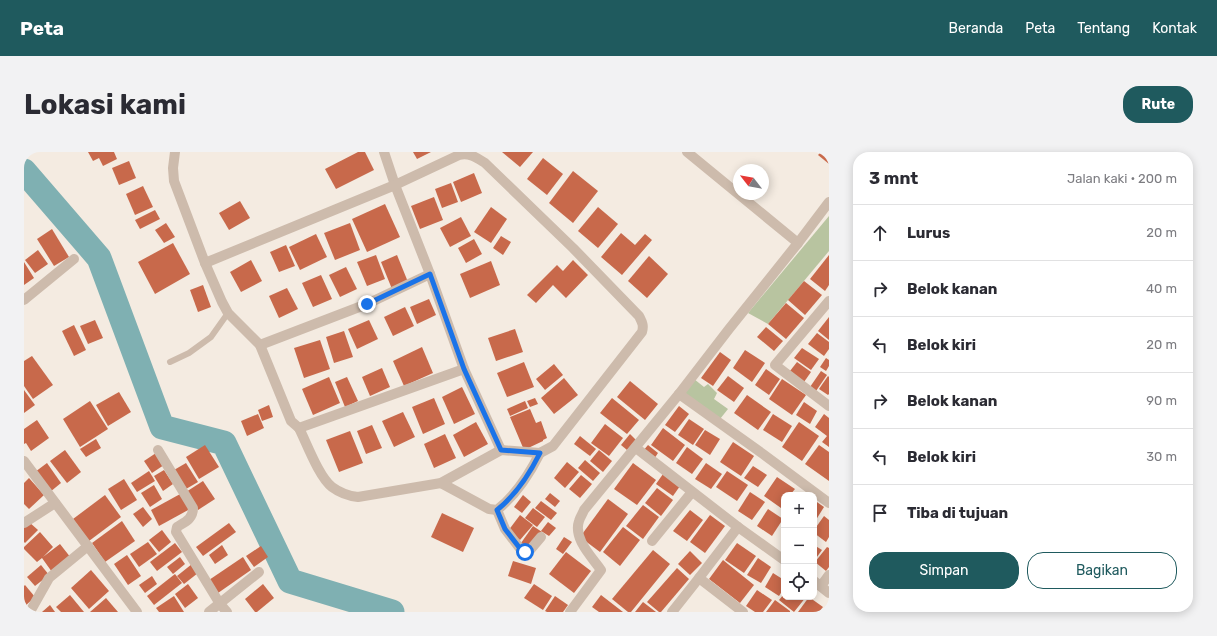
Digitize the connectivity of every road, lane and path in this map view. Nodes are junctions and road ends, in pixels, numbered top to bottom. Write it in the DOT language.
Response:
graph roads {
  1 [pos="175,152"];
  2 [pos="384,152"];
  3 [pos="687,152"];
  4 [pos="396,185"];
  5 [pos="829,202"];
  6 [pos="798,243"];
  7 [pos="74,258"];
  8 [pos="205,263"];
  9 [pos="430,274"];
  10 [pos="24,300"];
  11 [pos="829,301"];
  12 [pos="228,313"];
  13 [pos="260,345"];
  14 [pos="170,362"];
  15 [pos="464,369"];
  16 [pos="679,394"];
  17 [pos="829,406"];
  18 [pos="299,428"];
  19 [pos="636,448"];
  20 [pos="158,450"];
  21 [pos="501,450"];
  22 [pos="540,453"];
  23 [pos="25,463"];
  24 [pos="441,482"];
  25 [pos="692,492"];
  26 [pos="829,502"];
  27 [pos="55,503"];
  28 [pos="497,510"];
  29 [pos="24,523"];
  30 [pos="738,527"];
  31 [pos="541,537"];
  32 [pos="652,541"];
  33 [pos="88,546"];
  34 [pos="781,558"];
  35 [pos="259,572"];
  36 [pos="829,575"];
  37 [pos="700,578"];
  38 [pos="817,584"];
  39 [pos="829,593"];
  40 [pos="220,604"];
  41 [pos="31,610"];
  42 [pos="137,612"];
  43 [pos="209,612"];
  44 [pos="227,612"];
  45 [pos="572,612"];
  46 [pos="672,612"];
  47 [pos="744,612"];
  1 -- 8 [label="street"];
  2 -- 4 [label="street"];
  3 -- 6 [label="street"];
  4 -- 8 [label="street"];
  4 -- 9 [label="street"];
  4 -- 22 [label="street"];
  5 -- 6 [label="street"];
  6 -- 16 [label="street"];
  7 -- 10 [label="street"];
  8 -- 12 [label="street"];
  9 -- 13 [label="street"];
  9 -- 15 [label="street"];
  11 -- 17 [label="street"];
  12 -- 13 [label="street"];
  12 -- 14 [label="lane"];
  13 -- 18 [label="street"];
  15 -- 18 [label="street"];
  15 -- 21 [label="street"];
  16 -- 19 [label="street"];
  16 -- 26 [label="street"];
  18 -- 24 [label="street"];
  19 -- 25 [label="street"];
  19 -- 45 [label="street"];
  20 -- 40 [label="street"];
  21 -- 22 [label="street"];
  21 -- 24 [label="street"];
  22 -- 28 [label="street"];
  23 -- 27 [label="street"];
  24 -- 28 [label="street"];
  25 -- 30 [label="street"];
  25 -- 32 [label="street"];
  27 -- 29 [label="street"];
  27 -- 33 [label="street"];
  28 -- 31 [label="street"];
  30 -- 34 [label="street"];
  30 -- 37 [label="street"];
  33 -- 41 [label="street"];
  33 -- 42 [label="street"];
  35 -- 40 [label="street"];
  36 -- 38 [label="street"];
  37 -- 46 [label="street"];
  37 -- 47 [label="street"];
  38 -- 39 [label="street"];
  40 -- 43 [label="street"];
  40 -- 44 [label="street"];
}
